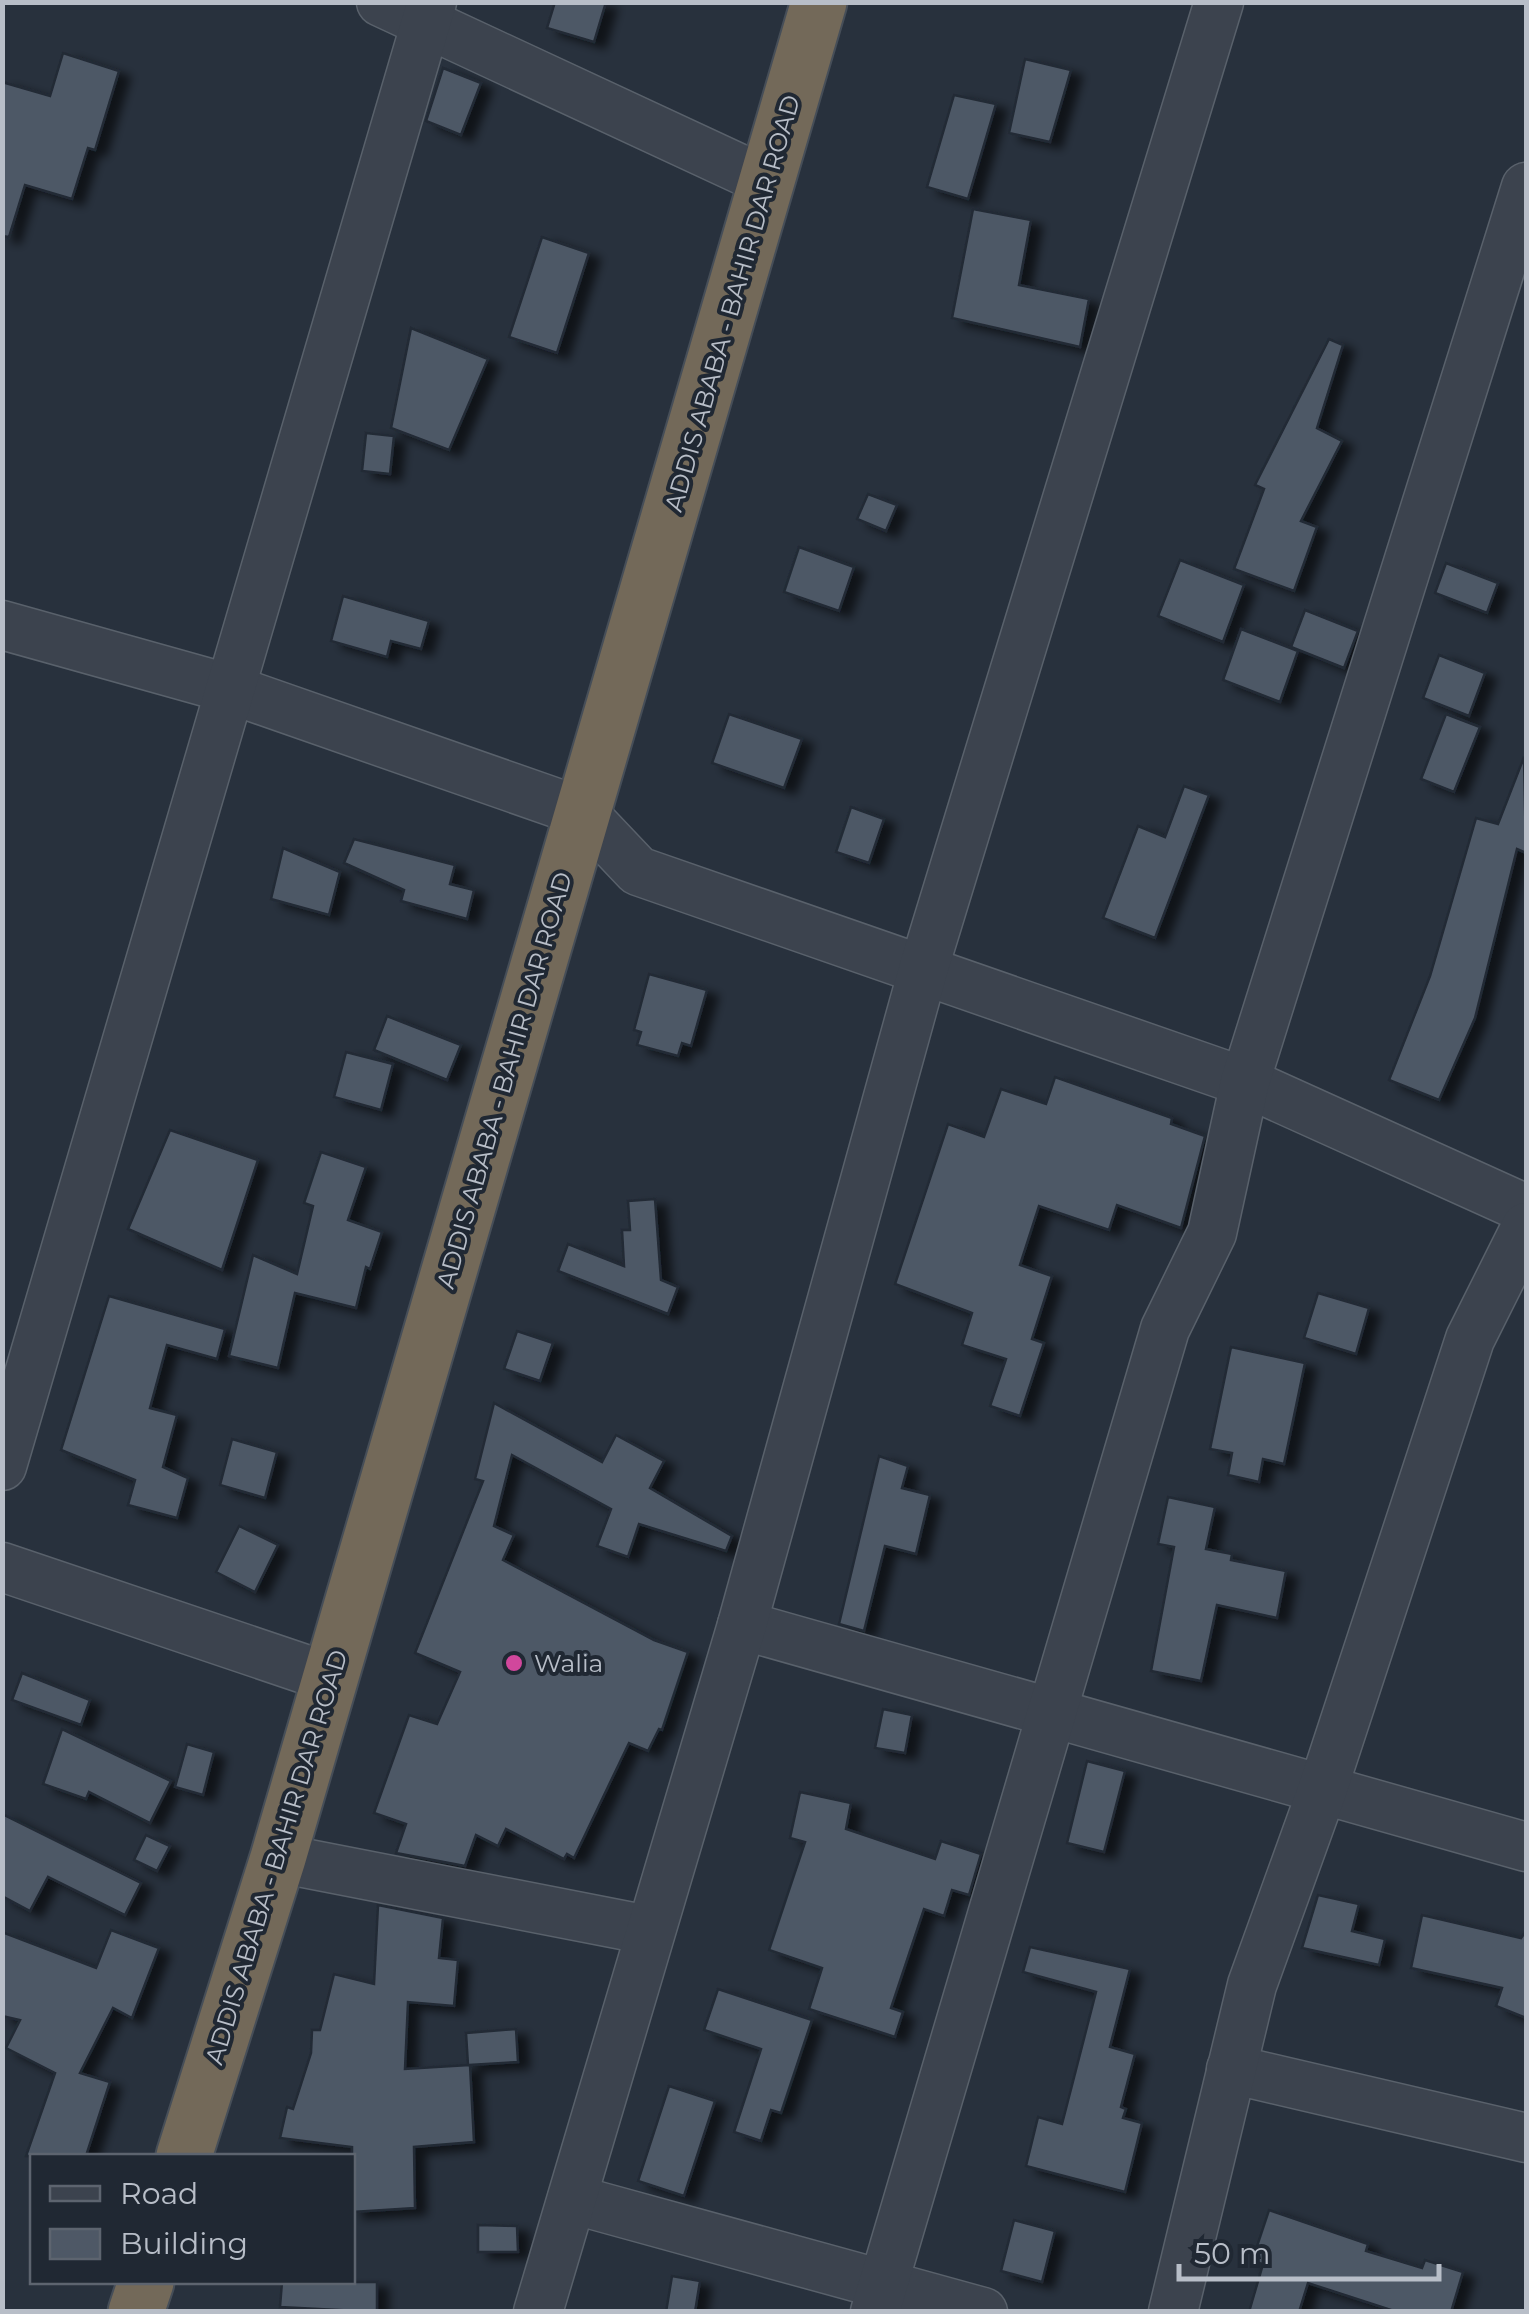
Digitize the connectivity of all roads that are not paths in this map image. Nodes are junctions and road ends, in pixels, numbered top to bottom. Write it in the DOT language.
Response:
graph roads {
  1 [pos="381,2"];
  2 [pos="819,2"];
  3 [pos="1219,2"];
  4 [pos="428,14"];
  5 [pos="768,182"];
  6 [pos="1526,187"];
  7 [pos="2,625"];
  8 [pos="227,688"];
  9 [pos="582,812"];
  10 [pos="924,967"];
  11 [pos="1245,1082"];
  12 [pos="1526,1209"];
  13 [pos="1526,1227"];
  14 [pos="2,1466"];
  15 [pos="2,1567"];
  16 [pos="742,1626"];
  17 [pos="331,1678"];
  18 [pos="1050,1713"];
  19 [pos="1322,1791"];
  20 [pos="1526,1847"];
  21 [pos="278,1858"];
  22 [pos="648,1930"];
  23 [pos="1231,2069"];
  24 [pos="1526,2138"];
  25 [pos="185,2154"];
  26 [pos="572,2200"];
  27 [pos="145,2284"];
  28 [pos="879,2296"];
  29 [pos="136,2312"];
  30 [pos="538,2312"];
  31 [pos="983,2312"];
  32 [pos="1172,2312"];
  1 -- 4 [label="street"];
  2 -- 5 [label="highway, ADDIS ABABA - BAHIR DAR ROAD"];
  3 -- 10 [label="street"];
  4 -- 5 [label="street"];
  4 -- 8 [label="street"];
  5 -- 9 [label="highway, ADDIS ABABA - BAHIR DAR ROAD"];
  6 -- 11 [label="street"];
  7 -- 8 [label="street"];
  8 -- 9 [label="street"];
  8 -- 14 [label="street"];
  9 -- 10 [label="street"];
  9 -- 17 [label="highway, ADDIS ABABA - BAHIR DAR ROAD"];
  10 -- 11 [label="street"];
  10 -- 16 [label="street"];
  11 -- 12 [label="street"];
  11 -- 18 [label="street"];
  13 -- 19 [label="street"];
  15 -- 17 [label="street"];
  16 -- 18 [label="street"];
  16 -- 22 [label="street"];
  17 -- 21 [label="highway, ADDIS ABABA - BAHIR DAR ROAD"];
  18 -- 19 [label="street"];
  18 -- 28 [label="street"];
  19 -- 20 [label="street"];
  19 -- 23 [label="street"];
  21 -- 22 [label="street"];
  21 -- 25 [label="highway, ADDIS ABABA - BAHIR DAR ROAD"];
  22 -- 26 [label="street"];
  23 -- 24 [label="street"];
  23 -- 32 [label="street"];
  26 -- 28 [label="street"];
  26 -- 30 [label="street"];
  27 -- 29 [label="highway"];
  28 -- 31 [label="street"];
}
